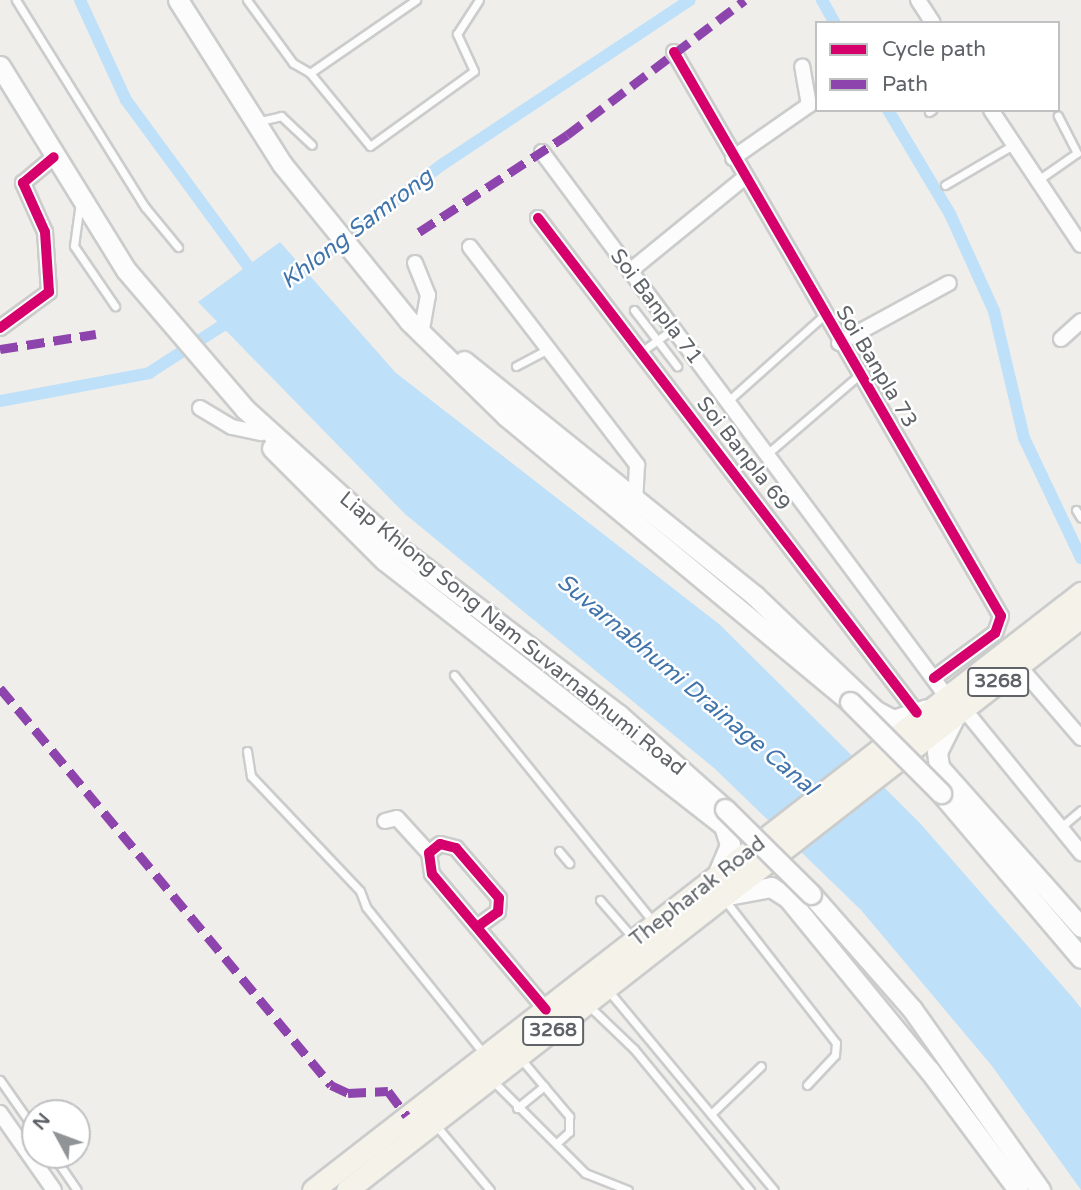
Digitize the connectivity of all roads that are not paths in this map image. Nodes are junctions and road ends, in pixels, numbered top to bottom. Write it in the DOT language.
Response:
graph roads {
  1 [pos="16,0"];
  2 [pos="177,0"];
  3 [pos="247,0"];
  4 [pos="416,0"];
  5 [pos="480,0"];
  6 [pos="918,0"];
  7 [pos="932,21"];
  8 [pos="674,51"];
  9 [pos="0,66"];
  10 [pos="803,67"];
  11 [pos="310,74"];
  12 [pos="6,89"];
  13 [pos="992,112"];
  14 [pos="1058,116"];
  15 [pos="255,123"];
  16 [pos="312,145"];
  17 [pos="1013,145"];
  18 [pos="542,152"];
  19 [pos="54,157"];
  20 [pos="733,158"];
  21 [pos="744,178"];
  22 [pos="1037,180"];
  23 [pos="945,185"];
  24 [pos="80,202"];
  25 [pos="538,218"];
  26 [pos="1078,236"];
  27 [pos="178,247"];
  28 [pos="470,247"];
  29 [pos="415,263"];
  30 [pos="630,271"];
  31 [pos="949,283"];
  32 [pos="115,306"];
  33 [pos="634,310"];
  34 [pos="823,316"];
  35 [pos="410,320"];
  36 [pos="1081,321"];
  37 [pos="0,328"];
  38 [pos="673,329"];
  39 [pos="1061,339"];
  40 [pos="658,340"];
  41 [pos="839,343"];
  42 [pos="546,350"];
  43 [pos="641,352"];
  44 [pos="516,366"];
  45 [pos="677,366"];
  46 [pos="858,376"];
  47 [pos="727,402"];
  48 [pos="200,408"];
  49 [pos="248,412"];
  50 [pos="261,433"];
  51 [pos="766,454"];
  52 [pos="635,499"];
  53 [pos="1076,510"];
  54 [pos="1081,518"];
  55 [pos="1081,593"];
  56 [pos="1081,617"];
  57 [pos="1019,666"];
  58 [pos="454,676"];
  59 [pos="933,678"];
  60 [pos="952,706"];
  61 [pos="917,713"];
  62 [pos="1081,738"];
  63 [pos="247,751"];
  64 [pos="1081,810"];
  65 [pos="385,821"];
  66 [pos="1060,828"];
  67 [pos="1078,843"];
  68 [pos="559,851"];
  69 [pos="429,853"];
  70 [pos="569,863"];
  71 [pos="722,891"];
  72 [pos="600,900"];
  73 [pos="655,926"];
  74 [pos="1081,927"];
  75 [pos="478,928"];
  76 [pos="635,941"];
  77 [pos="1081,958"];
  78 [pos="607,989"];
  79 [pos="587,1004"];
  80 [pos="546,1010"];
  81 [pos="486,1056"];
  82 [pos="519,1057"];
  83 [pos="761,1066"];
  84 [pos="491,1079"];
  85 [pos="0,1080"];
  86 [pos="807,1085"];
  87 [pos="544,1086"];
  88 [pos="517,1108"];
  89 [pos="21,1110"];
  90 [pos="0,1113"];
  91 [pos="711,1114"];
  92 [pos="434,1122"];
  93 [pos="559,1141"];
  94 [pos="63,1169"];
  95 [pos="54,1190"];
  96 [pos="77,1190"];
  97 [pos="313,1190"];
  98 [pos="346,1190"];
  99 [pos="490,1190"];
  100 [pos="628,1190"];
  101 [pos="750,1190"];
  102 [pos="774,1190"];
  103 [pos="1018,1190"];
  104 [pos="1040,1190"];
  1 -- 27 [label="lane"];
  2 -- 15 [label="main road"];
  3 -- 11 [label="lane"];
  4 -- 11 [label="lane"];
  5 -- 11 [label="lane"];
  6 -- 7 [label="street"];
  8 -- 20 [label="street, Soi Banpla 73"];
  9 -- 12 [label="main road, Liap Khlong Song Nam Suvarnabhumi Road"];
  10 -- 20 [label="street"];
  12 -- 19 [label="main road, Liap Khlong Song Nam Suvarnabhumi Road"];
  13 -- 17 [label="street"];
  14 -- 22 [label="lane"];
  15 -- 16 [label="lane"];
  15 -- 35 [label="main road"];
  17 -- 22 [label="street"];
  17 -- 23 [label="lane"];
  18 -- 30 [label="street, Soi Banpla 71"];
  19 -- 24 [label="main road, Liap Khlong Song Nam Suvarnabhumi Road"];
  19 -- 37 [label="street"];
  20 -- 21 [label="street, Soi Banpla 73"];
  21 -- 30 [label="street"];
  21 -- 34 [label="street, Soi Banpla 73"];
  22 -- 26 [label="street"];
  24 -- 32 [label="lane"];
  24 -- 49 [label="main road, Liap Khlong Song Nam Suvarnabhumi Road"];
  25 -- 43 [label="street, Soi Banpla 69"];
  28 -- 42 [label="street"];
  29 -- 35 [label="street"];
  30 -- 38 [label="street, Soi Banpla 71"];
  31 -- 41 [label="street"];
  33 -- 40 [label="lane"];
  34 -- 41 [label="street, Soi Banpla 73"];
  34 -- 47 [label="lane"];
  35 -- 52 [label="main road"];
  35 -- 77 [label="main road, bridge"];
  36 -- 39 [label="street"];
  38 -- 40 [label="lane"];
  38 -- 47 [label="street, Soi Banpla 71"];
  40 -- 43 [label="lane"];
  40 -- 45 [label="lane"];
  41 -- 46 [label="street, Soi Banpla 73"];
  42 -- 44 [label="lane"];
  42 -- 52 [label="street"];
  43 -- 61 [label="street, Soi Banpla 69"];
  46 -- 51 [label="lane"];
  46 -- 59 [label="street, Soi Banpla 73"];
  47 -- 51 [label="street, Soi Banpla 71"];
  48 -- 50 [label="street"];
  49 -- 50 [label="main road"];
  49 -- 104 [label="main road, Liap Khlong Song Nam Suvarnabhumi Road, bridge"];
  50 -- 71 [label="main road"];
  51 -- 59 [label="street, Soi Banpla 71"];
  52 -- 61 [label="main road"];
  53 -- 54 [label="lane"];
  55 -- 60 [label="main road, Thepharak Road / 3268"];
  56 -- 57 [label="main road, Thepharak Road / 3268"];
  57 -- 60 [label="main road, Thepharak Road / 3268"];
  57 -- 62 [label="street"];
  58 -- 73 [label="lane"];
  59 -- 60 [label="street, Soi Banpla 71"];
  60 -- 61 [label="main road"];
  60 -- 66 [label="street, Soi Banpla 71"];
  60 -- 71 [label="main road, Thepharak Road / 3268, bridge"];
  60 -- 74 [label="main road"];
  63 -- 81 [label="lane"];
  64 -- 66 [label="lane"];
  65 -- 69 [label="street"];
  66 -- 67 [label="street, Soi Banpla 71"];
  68 -- 70 [label="lane"];
  69 -- 75 [label="street"];
  69 -- 75 [label="street"];
  71 -- 73 [label="main road, Thepharak Road / 3268"];
  71 -- 78 [label="main road, Thepharak Road / 3268"];
  71 -- 86 [label="lane"];
  71 -- 103 [label="main road"];
  72 -- 76 [label="lane"];
  73 -- 76 [label="main road, Thepharak Road / 3268"];
  75 -- 80 [label="street"];
  76 -- 80 [label="main road, Thepharak Road / 3268"];
  78 -- 79 [label="main road, Thepharak Road / 3268"];
  78 -- 91 [label="lane"];
  79 -- 82 [label="main road, Thepharak Road / 3268"];
  79 -- 101 [label="lane"];
  80 -- 81 [label="main road, Thepharak Road / 3268"];
  81 -- 97 [label="main road, Thepharak Road / 3268"];
  82 -- 84 [label="main road, Thepharak Road / 3268"];
  82 -- 87 [label="lane"];
  83 -- 91 [label="lane"];
  84 -- 88 [label="lane"];
  84 -- 92 [label="main road, Thepharak Road / 3268"];
  85 -- 89 [label="lane"];
  87 -- 88 [label="lane"];
  87 -- 93 [label="lane"];
  88 -- 93 [label="lane"];
  90 -- 95 [label="street"];
  91 -- 102 [label="lane"];
  92 -- 98 [label="main road, Thepharak Road / 3268"];
  92 -- 99 [label="lane"];
  93 -- 100 [label="lane"];
  94 -- 96 [label="lane"];
}
